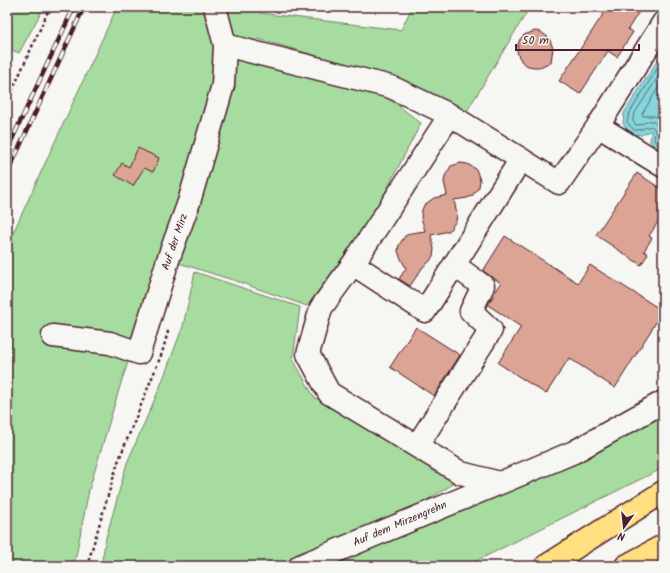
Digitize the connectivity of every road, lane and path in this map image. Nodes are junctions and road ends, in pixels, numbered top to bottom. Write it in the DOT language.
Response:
graph roads {
  1 [pos="50,7"];
  2 [pos="215,7"];
  3 [pos="663,23"];
  4 [pos="225,45"];
  5 [pos="7,102"];
  6 [pos="450,115"];
  7 [pos="598,126"];
  8 [pos="522,159"];
  9 [pos="663,166"];
  10 [pos="353,264"];
  11 [pos="454,265"];
  12 [pos="170,324"];
  13 [pos="53,336"];
  14 [pos="663,402"];
  15 [pos="416,446"];
  16 [pos="500,483"];
  17 [pos="663,492"];
  18 [pos="663,506"];
  19 [pos="663,546"];
  20 [pos="87,566"];
  21 [pos="300,566"];
  22 [pos="546,566"];
  23 [pos="549,566"];
  24 [pos="626,566"];
  1 -- 5 [label="path"];
  2 -- 4 [label="street, Auf der Mirz"];
  3 -- 7 [label="street"];
  4 -- 6 [label="street"];
  4 -- 13 [label="street, Auf der Mirz"];
  6 -- 8 [label="street"];
  6 -- 10 [label="street"];
  7 -- 8 [label="street"];
  7 -- 9 [label="street"];
  8 -- 11 [label="street"];
  10 -- 11 [label="street"];
  10 -- 15 [label="street"];
  11 -- 15 [label="street"];
  12 -- 20 [label="path"];
  14 -- 16 [label="street, Auf dem Mirzengrehn"];
  15 -- 16 [label="street"];
  16 -- 21 [label="street, Auf dem Mirzengrehn"];
  17 -- 22 [label="highway"];
  18 -- 23 [label="highway"];
  19 -- 24 [label="highway"];
}
